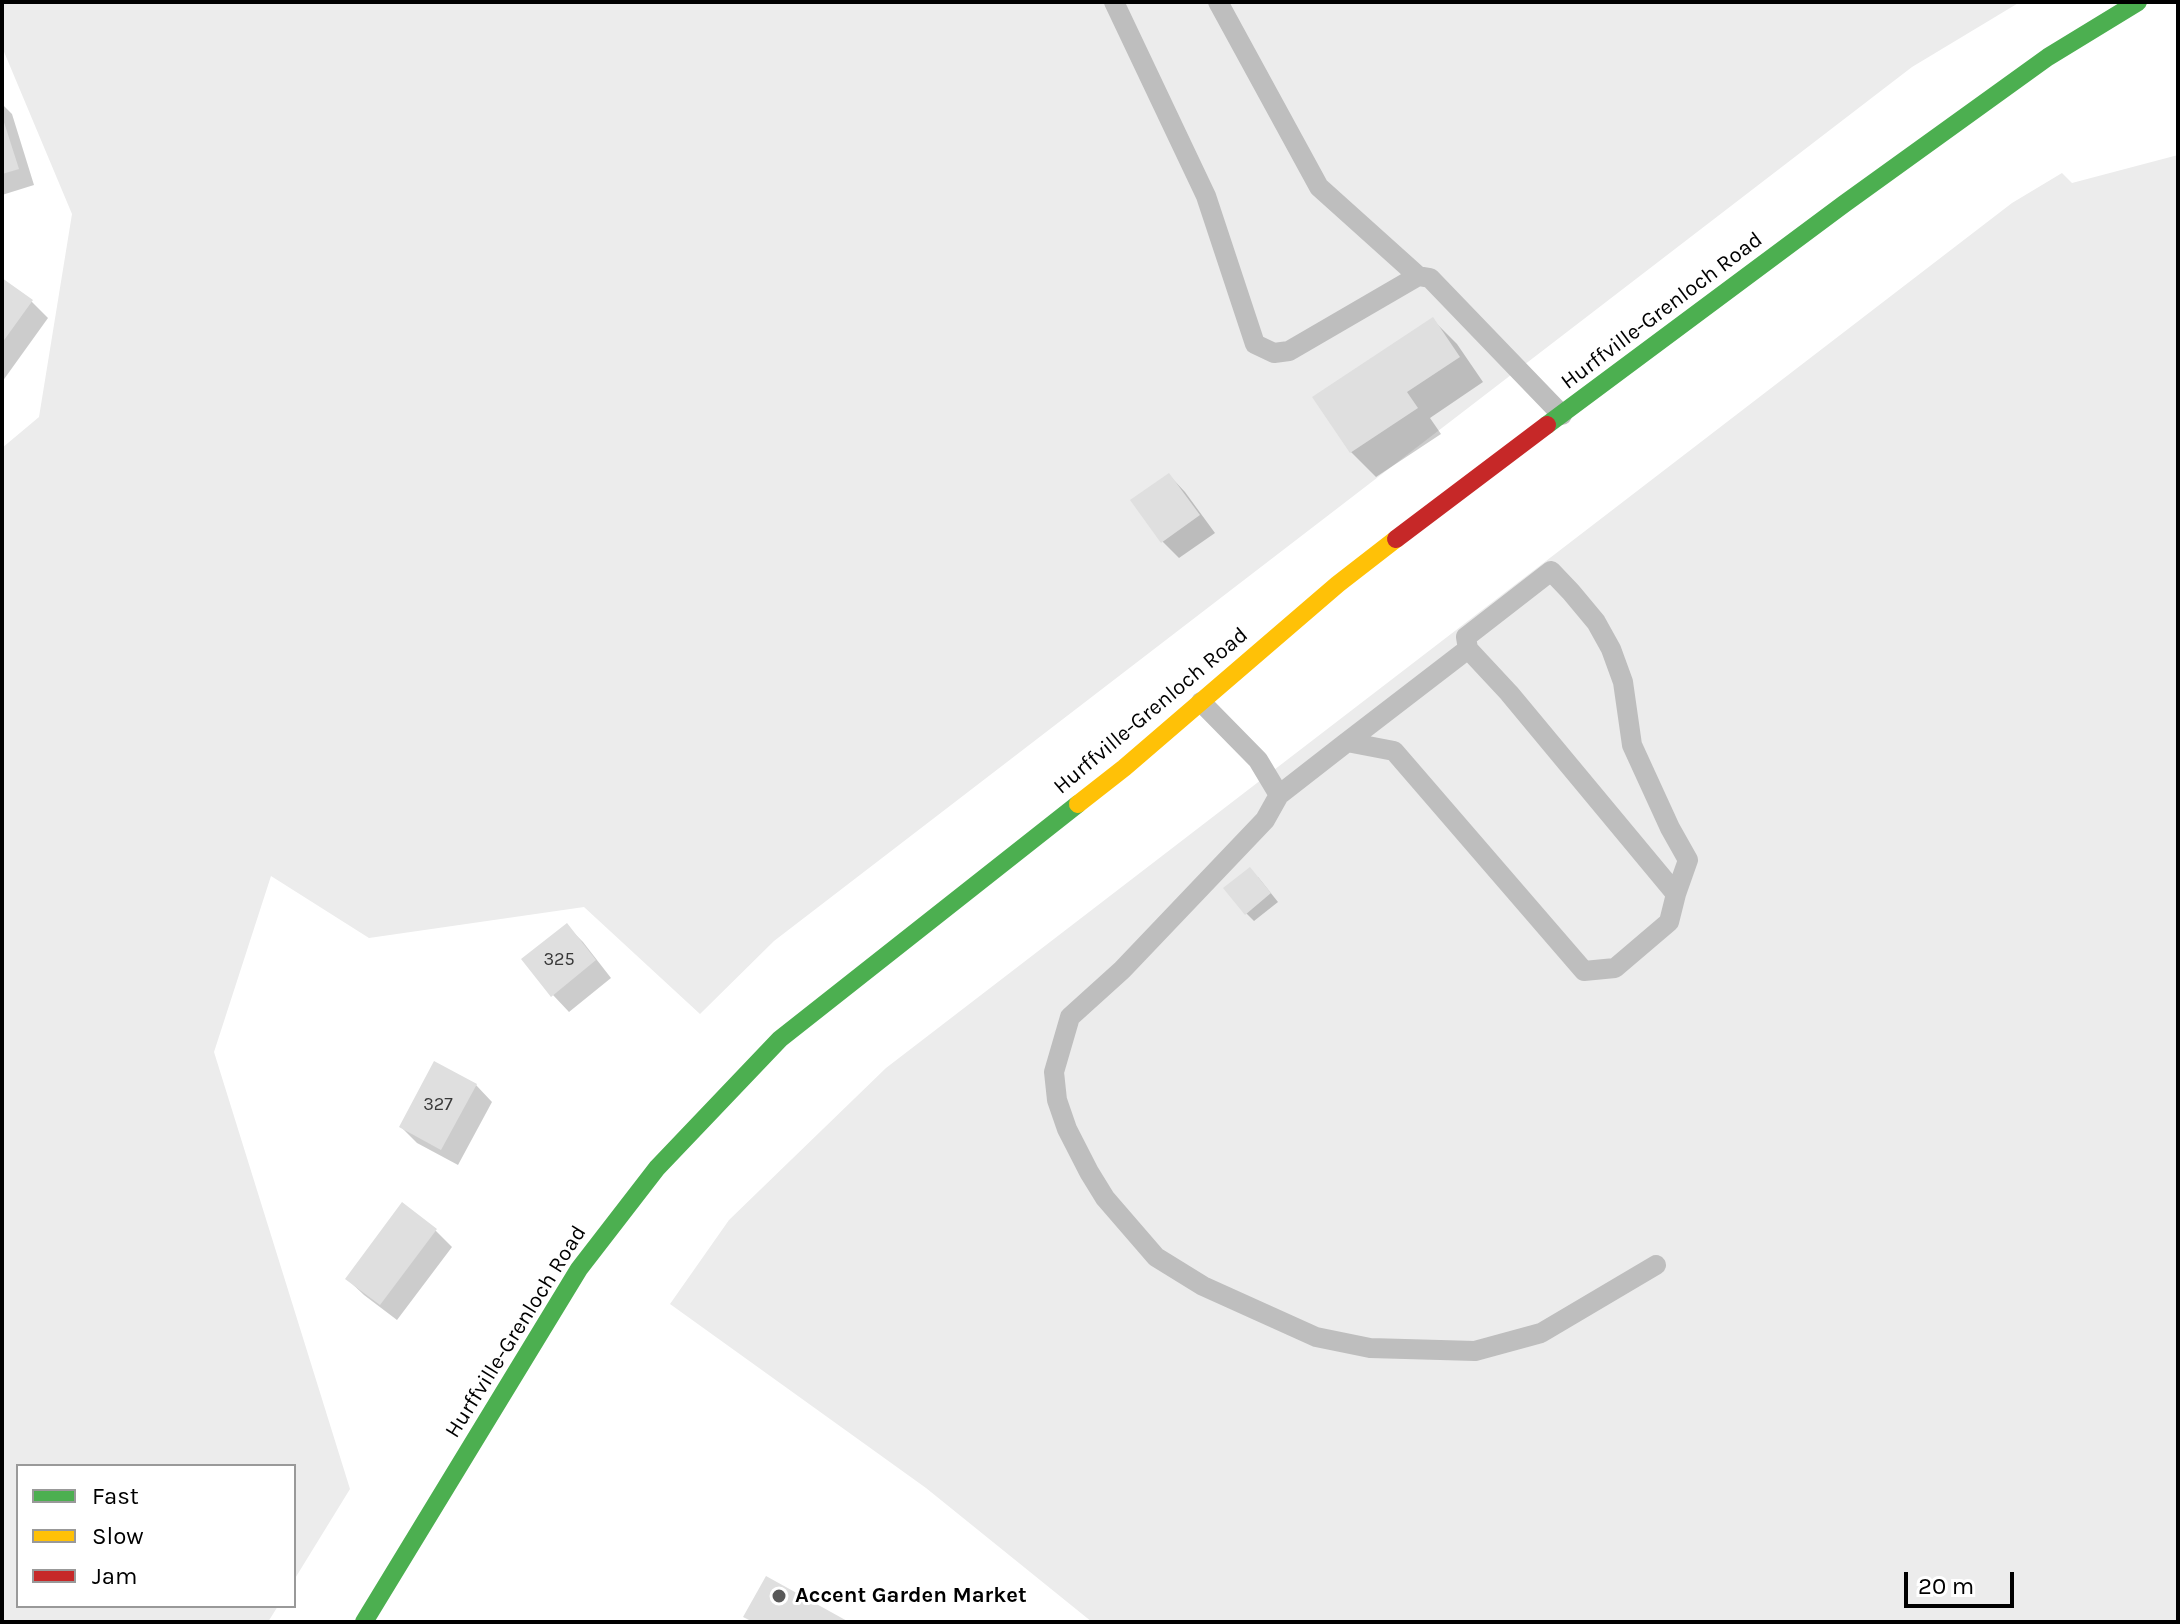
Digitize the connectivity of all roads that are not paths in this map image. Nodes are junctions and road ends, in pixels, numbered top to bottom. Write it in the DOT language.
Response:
graph roads {
  1 [pos="1114,2"];
  2 [pos="1218,2"];
  3 [pos="2138,2"];
  4 [pos="1418,276"];
  5 [pos="1562,415"];
  6 [pos="1468,649"];
  7 [pos="1201,702"];
  8 [pos="1347,742"];
  9 [pos="1279,795"];
  10 [pos="1676,894"];
  11 [pos="1656,1265"];
  12 [pos="364,1622"];
  1 -- 4 [label="lane"];
  2 -- 4 [label="lane"];
  3 -- 5 [label="main road, Hurffville-Grenloch Road"];
  4 -- 5 [label="lane"];
  5 -- 7 [label="main road, Hurffville-Grenloch Road"];
  6 -- 8 [label="lane"];
  6 -- 10 [label="lane"];
  6 -- 10 [label="lane"];
  7 -- 9 [label="lane"];
  7 -- 12 [label="main road, Hurffville-Grenloch Road"];
  8 -- 9 [label="lane"];
  8 -- 10 [label="lane"];
  9 -- 11 [label="lane"];
}
